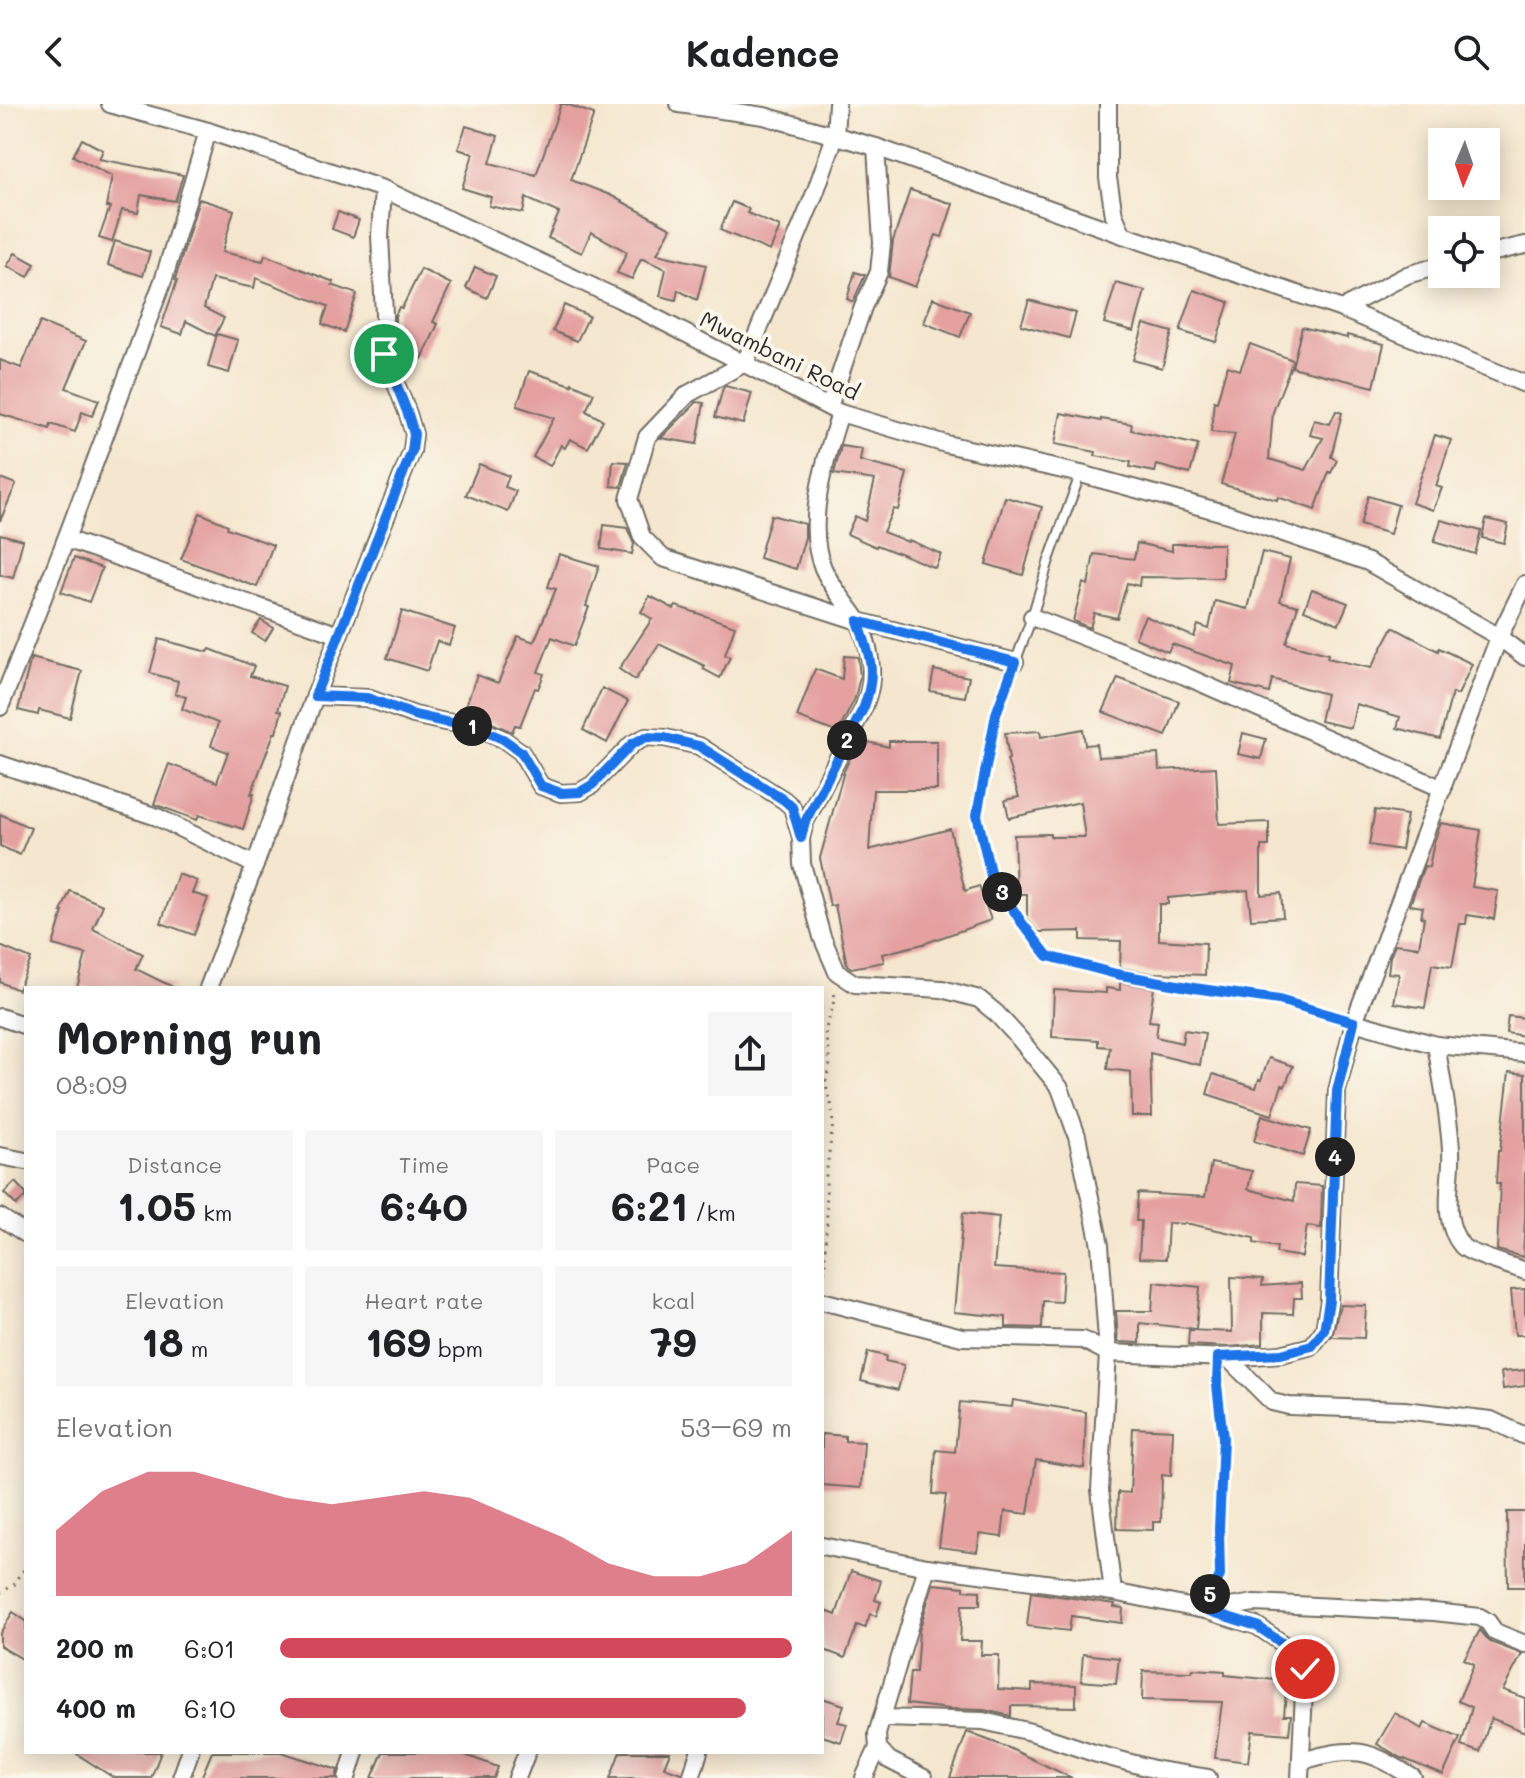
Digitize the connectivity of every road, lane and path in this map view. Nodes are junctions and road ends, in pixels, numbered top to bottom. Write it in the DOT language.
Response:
graph roads {
  1 [pos="110,104"];
  2 [pos="679,104"];
  3 [pos="837,104"];
  4 [pos="848,104"];
  5 [pos="1108,104"];
  6 [pos="208,131"];
  7 [pos="835,136"];
  8 [pos="876,147"];
  9 [pos="383,189"];
  10 [pos="1123,235"];
  11 [pos="1525,245"];
  12 [pos="1500,251"];
  13 [pos="1428,269"];
  14 [pos="1342,309"];
  15 [pos="745,363"];
  16 [pos="1525,384"];
  17 [pos="834,410"];
  18 [pos="1081,474"];
  19 [pos="66,539"];
  20 [pos="1525,584"];
  21 [pos="1032,617"];
  22 [pos="858,621"];
  23 [pos="339,635"];
  24 [pos="1499,637"];
  25 [pos="1525,657"];
  26 [pos="1015,662"];
  27 [pos="315,696"];
  28 [pos="0,707"];
  29 [pos="0,764"];
  30 [pos="1443,789"];
  31 [pos="801,838"];
  32 [pos="255,865"];
  33 [pos="837,972"];
  34 [pos="209,986"];
  35 [pos="0,1017"];
  36 [pos="1354,1022"];
  37 [pos="24,1025"];
  38 [pos="1436,1045"];
  39 [pos="1525,1053"];
  40 [pos="0,1156"];
  41 [pos="24,1161"];
  42 [pos="0,1217"];
  43 [pos="24,1233"];
  44 [pos="1525,1271"];
  45 [pos="824,1272"];
  46 [pos="824,1302"];
  47 [pos="1108,1353"];
  48 [pos="1223,1357"];
  49 [pos="1525,1436"];
  50 [pos="824,1546"];
  51 [pos="927,1567"];
  52 [pos="24,1570"];
  53 [pos="1113,1592"];
  54 [pos="0,1593"];
  55 [pos="1209,1611"];
  56 [pos="1525,1644"];
  57 [pos="883,1718"];
  58 [pos="878,1748"];
  59 [pos="189,1754"];
  60 [pos="354,1754"];
  61 [pos="526,1754"];
  62 [pos="698,1754"];
  63 [pos="1301,1770"];
  64 [pos="181,1778"];
  65 [pos="347,1778"];
  66 [pos="517,1778"];
  67 [pos="691,1778"];
  68 [pos="864,1778"];
  69 [pos="924,1778"];
  70 [pos="1208,1778"];
  71 [pos="1413,1778"];
  1 -- 6 [label="street, Mwambani Road"];
  2 -- 7 [label="street"];
  3 -- 7 [label="street"];
  4 -- 7 [label="street"];
  5 -- 10 [label="street"];
  6 -- 9 [label="street, Mwambani Road"];
  6 -- 19 [label="street"];
  7 -- 8 [label="street"];
  7 -- 15 [label="street"];
  8 -- 10 [label="street"];
  8 -- 17 [label="street"];
  9 -- 15 [label="street, Mwambani Road"];
  9 -- 23 [label="street"];
  10 -- 14 [label="street"];
  11 -- 12 [label="street"];
  13 -- 14 [label="street"];
  14 -- 16 [label="street"];
  15 -- 17 [label="street, Mwambani Road"];
  15 -- 22 [label="street"];
  17 -- 18 [label="street, Mwambani Road"];
  17 -- 22 [label="street"];
  18 -- 21 [label="lane"];
  18 -- 24 [label="street, Mwambani Road"];
  19 -- 23 [label="street"];
  19 -- 28 [label="street"];
  20 -- 24 [label="street"];
  21 -- 26 [label="lane"];
  21 -- 30 [label="street"];
  22 -- 26 [label="street"];
  22 -- 31 [label="street"];
  23 -- 27 [label="street"];
  24 -- 25 [label="street, Mwambani Road"];
  24 -- 30 [label="street"];
  26 -- 36 [label="lane"];
  27 -- 31 [label="street"];
  27 -- 32 [label="street"];
  29 -- 32 [label="street"];
  30 -- 36 [label="street"];
  31 -- 33 [label="street"];
  32 -- 34 [label="street"];
  33 -- 45 [label="path"];
  33 -- 47 [label="street"];
  35 -- 37 [label="street"];
  36 -- 38 [label="street"];
  36 -- 48 [label="street"];
  38 -- 39 [label="street"];
  38 -- 44 [label="street"];
  40 -- 41 [label="street"];
  42 -- 43 [label="street"];
  46 -- 47 [label="street"];
  47 -- 48 [label="street"];
  47 -- 53 [label="street"];
  48 -- 49 [label="street"];
  48 -- 55 [label="path"];
  50 -- 51 [label="street"];
  51 -- 53 [label="street"];
  51 -- 57 [label="street"];
  52 -- 54 [label="path"];
  53 -- 55 [label="street"];
  55 -- 56 [label="street"];
  55 -- 63 [label="street"];
  57 -- 58 [label="street"];
  57 -- 70 [label="street"];
  58 -- 68 [label="street"];
  58 -- 69 [label="street"];
  59 -- 64 [label="street"];
  60 -- 65 [label="street"];
  61 -- 66 [label="street"];
  62 -- 67 [label="street"];
  63 -- 71 [label="street"];
}
